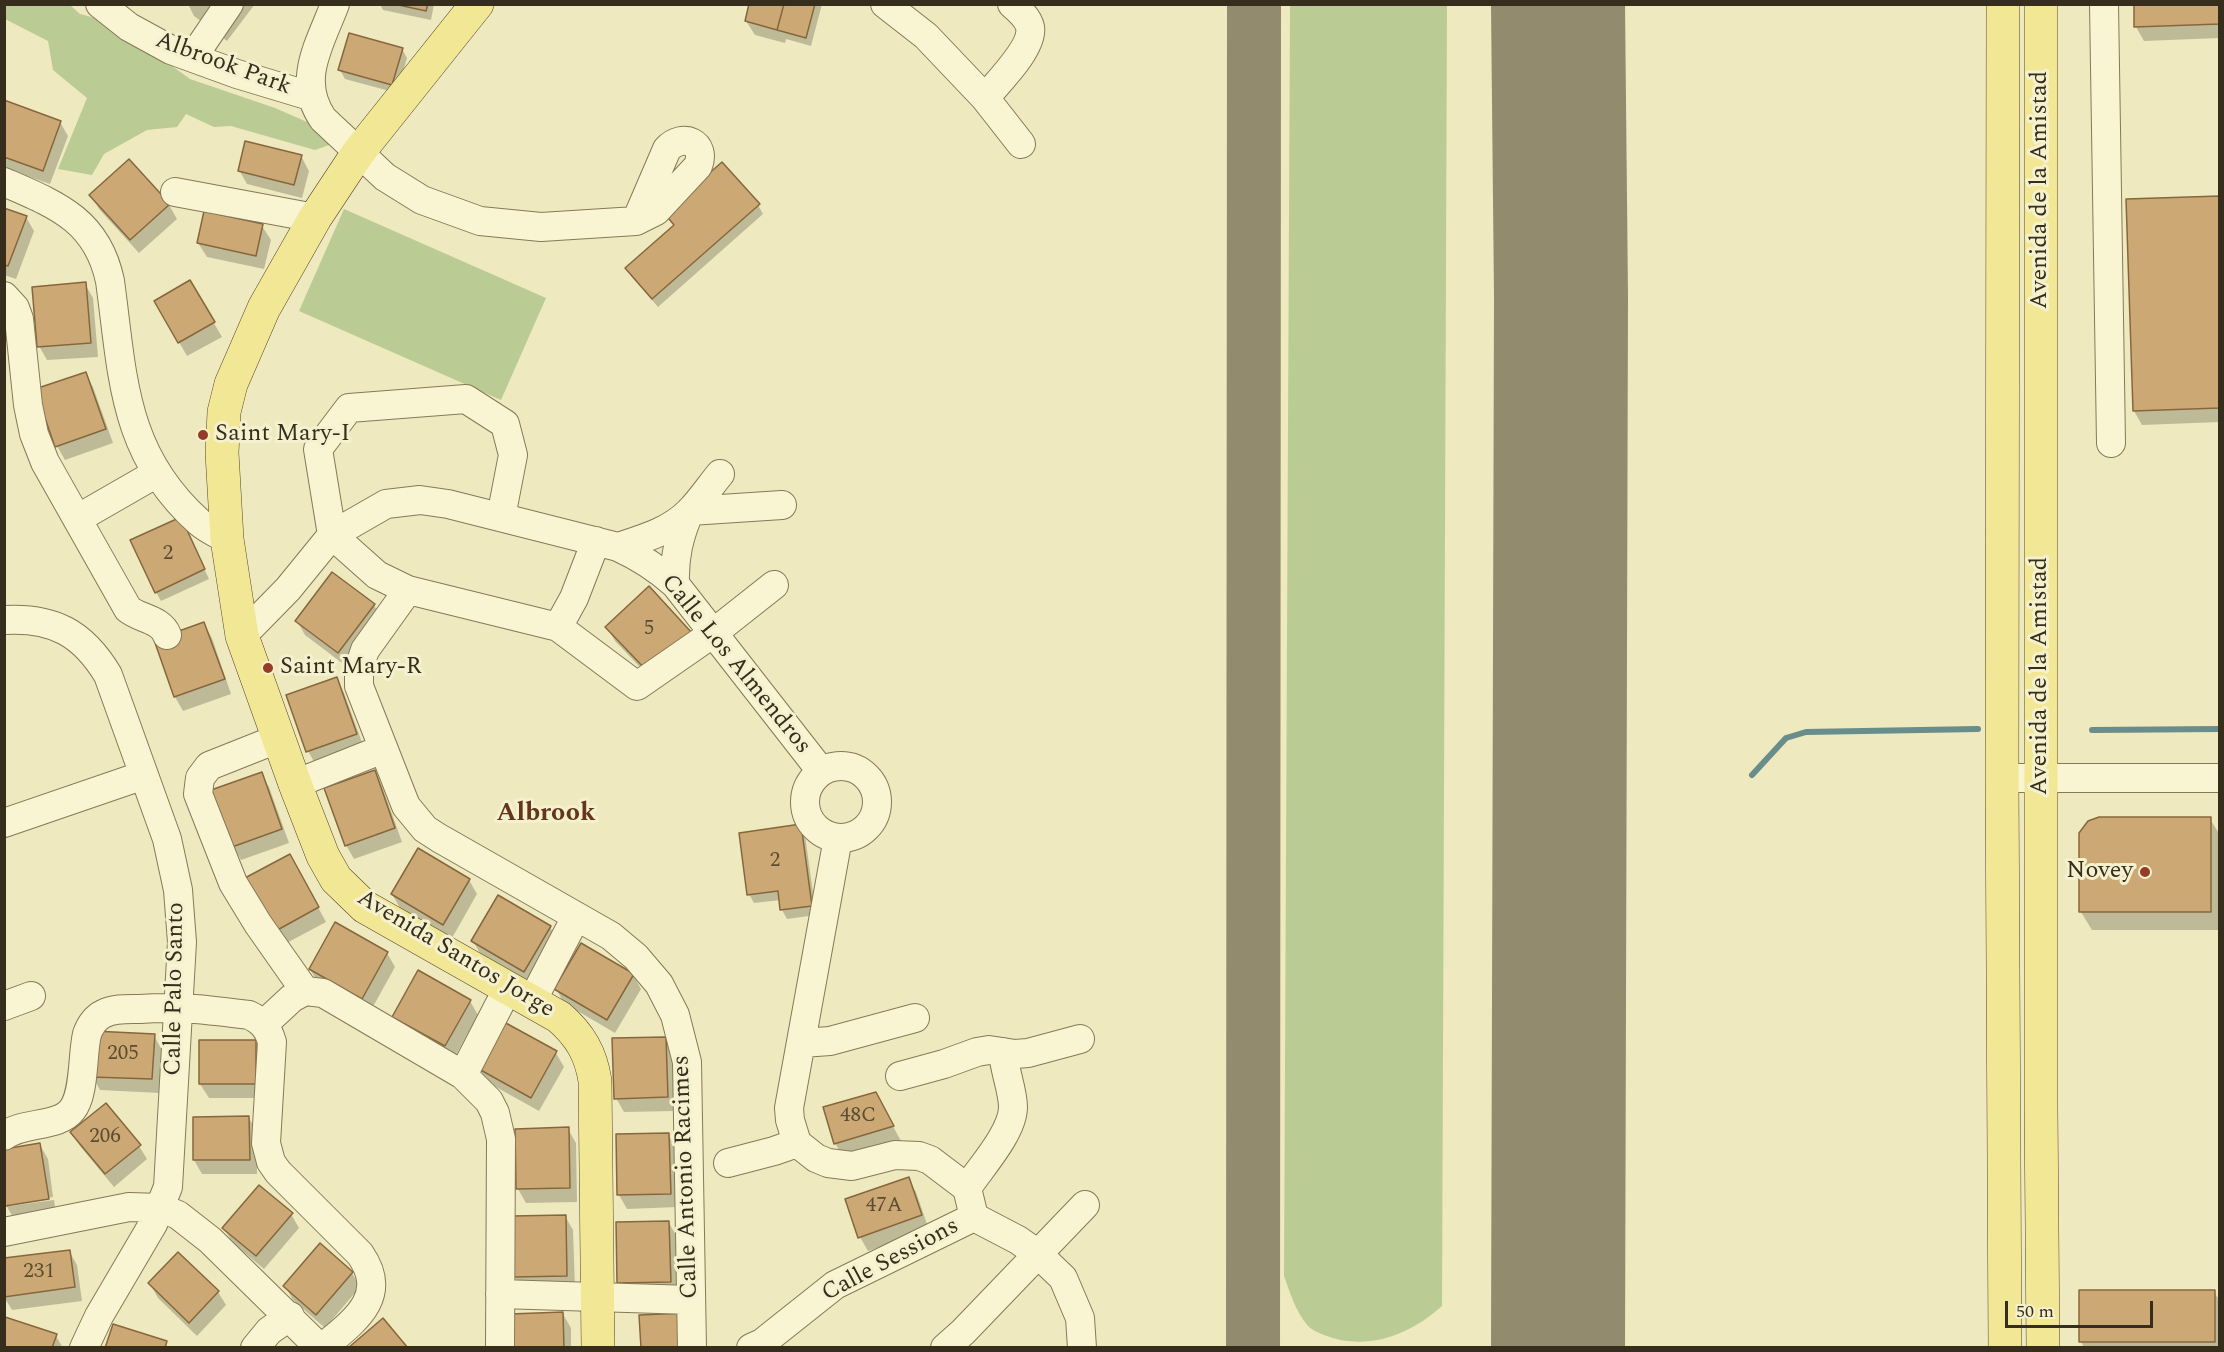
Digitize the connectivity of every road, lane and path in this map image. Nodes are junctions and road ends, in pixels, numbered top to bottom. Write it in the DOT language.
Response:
graph roads {
  1 [pos="230,4"];
  2 [pos="334,4"];
  3 [pos="477,4"];
  4 [pos="885,4"];
  5 [pos="1012,4"];
  6 [pos="2003,4"];
  7 [pos="2041,4"];
  8 [pos="2104,4"];
  9 [pos="104,7"];
  10 [pos="193,57"];
  11 [pos="310,96"];
  12 [pos="985,98"];
  13 [pos="1021,144"];
  14 [pos="358,153"];
  15 [pos="4,182"];
  16 [pos="175,192"];
  17 [pos="315,218"];
  18 [pos="636,221"];
  19 [pos="4,296"];
  20 [pos="2111,443"];
  21 [pos="157,473"];
  22 [pos="720,474"];
  23 [pos="782,506"];
  24 [pos="690,511"];
  25 [pos="501,517"];
  26 [pos="77,519"];
  27 [pos="332,535"];
  28 [pos="227,539"];
  29 [pos="607,544"];
  30 [pos="675,584"];
  31 [pos="774,585"];
  32 [pos="408,590"];
  33 [pos="4,620"];
  34 [pos="558,627"];
  35 [pos="712,634"];
  36 [pos="167,635"];
  37 [pos="242,636"];
  38 [pos="278,738"];
  39 [pos="383,749"];
  40 [pos="820,771"];
  41 [pos="144,776"];
  42 [pos="2002,778"];
  43 [pos="2041,778"];
  44 [pos="2220,778"];
  45 [pos="294,784"];
  46 [pos="4,823"];
  47 [pos="838,838"];
  48 [pos="576,917"];
  49 [pos="305,991"];
  50 [pos="520,994"];
  51 [pos="31,996"];
  52 [pos="4,1006"];
  53 [pos="179,1007"];
  54 [pos="915,1018"];
  55 [pos="264,1024"];
  56 [pos="1080,1039"];
  57 [pos="802,1044"];
  58 [pos="1003,1052"];
  59 [pos="463,1074"];
  60 [pos="900,1076"];
  61 [pos="4,1136"];
  62 [pos="796,1143"];
  63 [pos="728,1163"];
  64 [pos="968,1188"];
  65 [pos="1085,1205"];
  66 [pos="161,1208"];
  67 [pos="974,1217"];
  68 [pos="4,1232"];
  69 [pos="1038,1254"];
  70 [pos="500,1294"];
  71 [pos="597,1298"];
  72 [pos="691,1300"];
  73 [pos="290,1316"];
  74 [pos="2044,1332"];
  75 [pos="84,1347"];
  76 [pos="255,1347"];
  77 [pos="321,1347"];
  78 [pos="500,1347"];
  79 [pos="598,1347"];
  80 [pos="692,1347"];
  81 [pos="751,1347"];
  82 [pos="945,1347"];
  83 [pos="1082,1347"];
  84 [pos="2005,1347"];
  85 [pos="2056,1347"];
  1 -- 10 [label="street"];
  2 -- 11 [label="street"];
  3 -- 14 [label="main road, Avenida Santos Jorge"];
  4 -- 12 [label="street"];
  5 -- 12 [label="street"];
  6 -- 42 [label="main road, Avenida de la Amistad"];
  7 -- 43 [label="main road, Avenida de la Amistad"];
  8 -- 20 [label="street"];
  9 -- 10 [label="street, Albrook Park"];
  10 -- 11 [label="street, Albrook Park"];
  11 -- 14 [label="street"];
  12 -- 13 [label="street"];
  14 -- 17 [label="main road, Avenida Santos Jorge"];
  14 -- 18 [label="street"];
  15 -- 21 [label="street"];
  16 -- 17 [label="street"];
  17 -- 28 [label="main road, Avenida Santos Jorge"];
  19 -- 26 [label="street"];
  21 -- 26 [label="street"];
  21 -- 28 [label="street"];
  22 -- 24 [label="street"];
  23 -- 24 [label="street"];
  24 -- 29 [label="street"];
  24 -- 30 [label="street"];
  25 -- 27 [label="street, Calle Los Almendros"];
  25 -- 27 [label="street"];
  25 -- 29 [label="street, Calle Los Almendros"];
  26 -- 36 [label="street"];
  27 -- 32 [label="street"];
  27 -- 37 [label="street, Calle Los Almendros"];
  28 -- 37 [label="main road, Avenida Santos Jorge"];
  29 -- 30 [label="street, Calle Los Almendros"];
  29 -- 34 [label="street"];
  30 -- 35 [label="street, Calle Los Almendros"];
  31 -- 35 [label="street"];
  32 -- 34 [label="street"];
  32 -- 39 [label="street, Calle Antonio Racimes"];
  33 -- 41 [label="street, Calle Palo Santo"];
  34 -- 35 [label="street"];
  35 -- 40 [label="street, Calle Los Almendros"];
  37 -- 38 [label="main road, Avenida Santos Jorge"];
  38 -- 45 [label="main road, Avenida Santos Jorge"];
  38 -- 49 [label="street"];
  39 -- 45 [label="street"];
  39 -- 48 [label="street, Calle Antonio Racimes"];
  40 -- 47 [label="street"];
  40 -- 47 [label="street"];
  41 -- 46 [label="street"];
  41 -- 53 [label="street, Calle Palo Santo"];
  42 -- 43 [label="street"];
  42 -- 84 [label="main road, Avenida de la Amistad"];
  43 -- 44 [label="street"];
  43 -- 74 [label="main road, Avenida de la Amistad"];
  45 -- 50 [label="main road, Avenida Santos Jorge"];
  47 -- 57 [label="street"];
  48 -- 50 [label="street"];
  48 -- 72 [label="street, Calle Antonio Racimes"];
  49 -- 55 [label="street"];
  49 -- 59 [label="street"];
  50 -- 59 [label="street"];
  50 -- 71 [label="main road, Avenida Santos Jorge"];
  51 -- 52 [label="street"];
  53 -- 55 [label="street"];
  53 -- 61 [label="street"];
  53 -- 66 [label="street, Calle Palo Santo"];
  54 -- 57 [label="street"];
  55 -- 77 [label="street"];
  56 -- 58 [label="street"];
  57 -- 62 [label="street"];
  58 -- 60 [label="street"];
  58 -- 64 [label="street"];
  59 -- 70 [label="street"];
  62 -- 63 [label="street"];
  62 -- 64 [label="street"];
  64 -- 67 [label="street"];
  65 -- 69 [label="street"];
  66 -- 68 [label="street"];
  66 -- 73 [label="street"];
  66 -- 75 [label="street, Calle Palo Santo"];
  67 -- 69 [label="street"];
  67 -- 81 [label="street, Calle Sessions"];
  69 -- 82 [label="street"];
  69 -- 83 [label="street"];
  70 -- 71 [label="street"];
  70 -- 78 [label="street"];
  71 -- 72 [label="street"];
  71 -- 79 [label="main road, Avenida Santos Jorge"];
  72 -- 80 [label="street, Calle Antonio Racimes"];
  73 -- 76 [label="street"];
  73 -- 77 [label="street"];
  74 -- 85 [label="street"];
}
